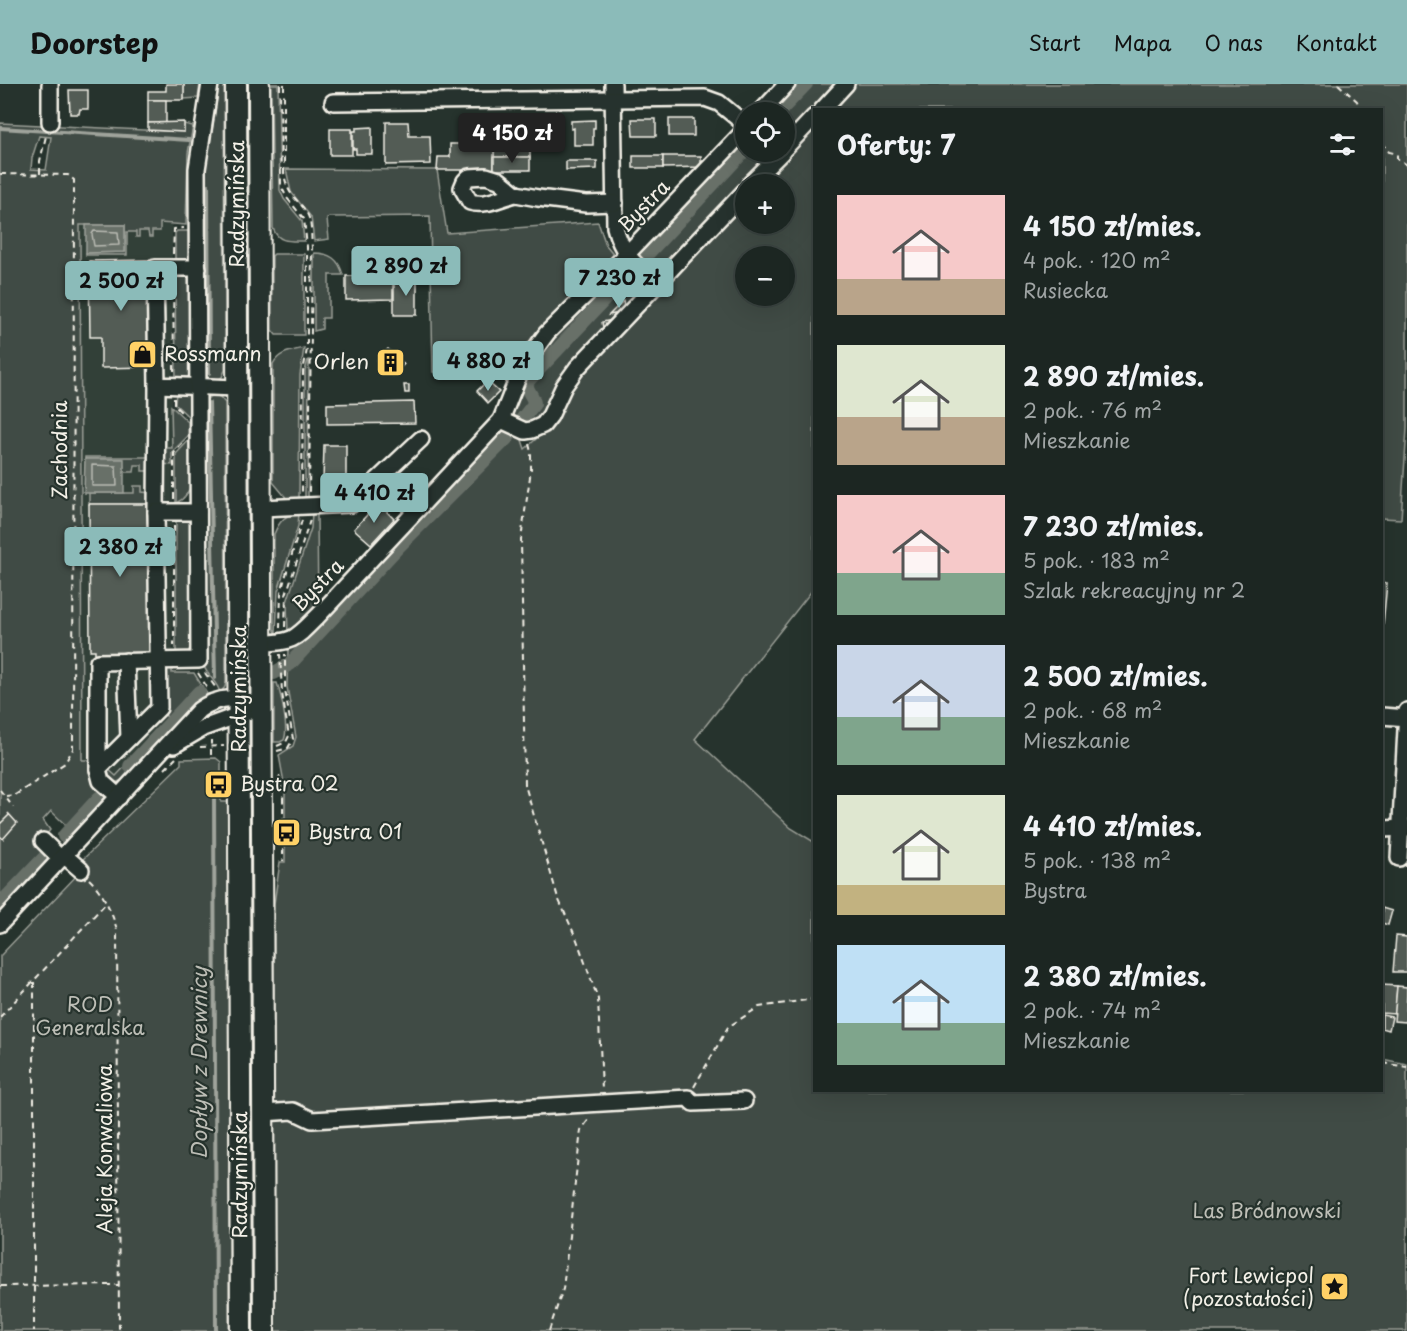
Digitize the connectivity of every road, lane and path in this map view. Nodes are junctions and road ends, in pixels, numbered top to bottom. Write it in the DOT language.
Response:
graph roads {
  1 [pos="50,84"];
  2 [pos="210,84"];
  3 [pos="236,84"];
  4 [pos="259,84"];
  5 [pos="282,84"];
  6 [pos="787,84"];
  7 [pos="846,84"];
  8 [pos="1338,84"];
  9 [pos="614,92"];
  10 [pos="333,102"];
  11 [pos="770,102"];
  12 [pos="824,108"];
  13 [pos="1359,108"];
  14 [pos="735,117"];
  15 [pos="813,118"];
  16 [pos="48,129"];
  17 [pos="795,137"];
  18 [pos="735,139"];
  19 [pos="1383,143"];
  20 [pos="771,162"];
  21 [pos="1407,165"];
  22 [pos="0,174"];
  23 [pos="40,174"];
  24 [pos="760,174"];
  25 [pos="516,194"];
  26 [pos="735,201"];
  27 [pos="615,203"];
  28 [pos="189,228"];
  29 [pos="628,258"];
  30 [pos="173,268"];
  31 [pos="198,268"];
  32 [pos="656,284"];
  33 [pos="157,385"];
  34 [pos="174,385"];
  35 [pos="198,386"];
  36 [pos="237,388"];
  37 [pos="190,421"];
  38 [pos="515,427"];
  39 [pos="190,436"];
  40 [pos="421,439"];
  41 [pos="306,506"];
  42 [pos="261,508"];
  43 [pos="156,512"];
  44 [pos="174,512"];
  45 [pos="198,512"];
  46 [pos="275,642"];
  47 [pos="283,659"];
  48 [pos="126,661"];
  49 [pos="157,661"];
  50 [pos="174,661"];
  51 [pos="197,665"];
  52 [pos="217,692"];
  53 [pos="210,693"];
  54 [pos="239,707"];
  55 [pos="261,707"];
  56 [pos="1407,711"];
  57 [pos="1383,716"];
  58 [pos="1407,718"];
  59 [pos="211,730"];
  60 [pos="129,738"];
  61 [pos="211,746"];
  62 [pos="274,746"];
  63 [pos="235,747"];
  64 [pos="194,748"];
  65 [pos="161,753"];
  66 [pos="182,753"];
  67 [pos="211,755"];
  68 [pos="276,756"];
  69 [pos="177,757"];
  70 [pos="98,769"];
  71 [pos="277,772"];
  72 [pos="0,790"];
  73 [pos="6,796"];
  74 [pos="119,797"];
  75 [pos="13,807"];
  76 [pos="1404,828"];
  77 [pos="1383,829"];
  78 [pos="43,841"];
  79 [pos="63,857"];
  80 [pos="1399,858"];
  81 [pos="283,861"];
  82 [pos="81,870"];
  83 [pos="105,904"];
  84 [pos="0,924"];
  85 [pos="34,982"];
  86 [pos="813,999"];
  87 [pos="0,1017"];
  88 [pos="1383,1063"];
  89 [pos="1407,1067"];
  90 [pos="688,1098"];
  91 [pos="744,1101"];
  92 [pos="603,1103"];
  93 [pos="263,1113"];
  94 [pos="34,1285"];
  95 [pos="119,1285"];
  96 [pos="0,1286"];
  97 [pos="34,1331"];
  98 [pos="119,1331"];
  99 [pos="241,1331"];
  100 [pos="264,1331"];
  101 [pos="549,1331"];
  1 -- 16 [label="street"];
  2 -- 31 [label="street"];
  3 -- 36 [label="main road, Radzymińska"];
  4 -- 42 [label="main road, Radzymińska"];
  5 -- 41 [label="path"];
  5 -- 41 [label="path"];
  6 -- 11 [label="street"];
  7 -- 12 [label="street"];
  8 -- 13 [label="path"];
  9 -- 10 [label="street"];
  9 -- 14 [label="street"];
  9 -- 27 [label="street"];
  15 -- 17 [label="street"];
  16 -- 23 [label="path"];
  18 -- 29 [label="street, Bystra"];
  19 -- 21 [label="path"];
  20 -- 24 [label="street"];
  22 -- 23 [label="path, Zachodnia"];
  23 -- 73 [label="path, Zachodnia"];
  25 -- 27 [label="street"];
  26 -- 32 [label="street"];
  27 -- 29 [label="street"];
  28 -- 30 [label="path"];
  29 -- 32 [label="street"];
  29 -- 38 [label="street, Bystra"];
  30 -- 31 [label="street"];
  30 -- 33 [label="street"];
  30 -- 34 [label="path"];
  31 -- 35 [label="street"];
  32 -- 38 [label="street"];
  33 -- 34 [label="street"];
  33 -- 43 [label="street"];
  34 -- 35 [label="street"];
  34 -- 37 [label="path"];
  35 -- 36 [label="street"];
  35 -- 45 [label="street"];
  36 -- 54 [label="main road, Radzymińska"];
  38 -- 46 [label="street, Bystra"];
  38 -- 92 [label="path"];
  39 -- 44 [label="path"];
  40 -- 41 [label="street"];
  41 -- 42 [label="street"];
  41 -- 46 [label="path"];
  41 -- 46 [label="path"];
  42 -- 46 [label="main road, Radzymińska"];
  43 -- 44 [label="street"];
  43 -- 49 [label="street"];
  44 -- 45 [label="street"];
  44 -- 50 [label="path"];
  45 -- 51 [label="street"];
  46 -- 47 [label="path"];
  46 -- 55 [label="main road, Radzymińska"];
  47 -- 62 [label="path"];
  47 -- 68 [label="path"];
  48 -- 49 [label="street"];
  48 -- 60 [label="street"];
  48 -- 70 [label="street"];
  49 -- 50 [label="street"];
  49 -- 60 [label="street"];
  50 -- 51 [label="street"];
  51 -- 52 [label="path"];
  51 -- 53 [label="path"];
  54 -- 55 [label="street"];
  54 -- 59 [label="street"];
  54 -- 63 [label="main road, Radzymińska"];
  54 -- 65 [label="street"];
  55 -- 93 [label="main road, Radzymińska"];
  56 -- 58 [label="street"];
  57 -- 58 [label="street"];
  58 -- 76 [label="street"];
  59 -- 61 [label="path"];
  59 -- 63 [label="street"];
  59 -- 65 [label="street"];
  60 -- 70 [label="street"];
  61 -- 63 [label="path"];
  61 -- 64 [label="path"];
  61 -- 67 [label="path"];
  63 -- 99 [label="main road, Radzymińska"];
  65 -- 74 [label="street"];
  66 -- 69 [label="path"];
  70 -- 74 [label="street"];
  71 -- 81 [label="path"];
  72 -- 73 [label="path"];
  73 -- 75 [label="path"];
  74 -- 79 [label="street"];
  76 -- 77 [label="street"];
  76 -- 80 [label="street"];
  78 -- 79 [label="street"];
  79 -- 82 [label="street"];
  79 -- 84 [label="street"];
  82 -- 83 [label="path, Aleja Konwaliowa"];
  83 -- 85 [label="path"];
  83 -- 95 [label="path, Aleja Konwaliowa"];
  85 -- 87 [label="path"];
  85 -- 94 [label="path"];
  86 -- 90 [label="path"];
  88 -- 89 [label="path"];
  90 -- 91 [label="street"];
  90 -- 92 [label="street"];
  92 -- 93 [label="street"];
  92 -- 101 [label="path"];
  93 -- 100 [label="main road, Radzymińska"];
  94 -- 95 [label="path"];
  94 -- 96 [label="path"];
  94 -- 97 [label="path"];
  95 -- 98 [label="path, Aleja Konwaliowa"];
}
